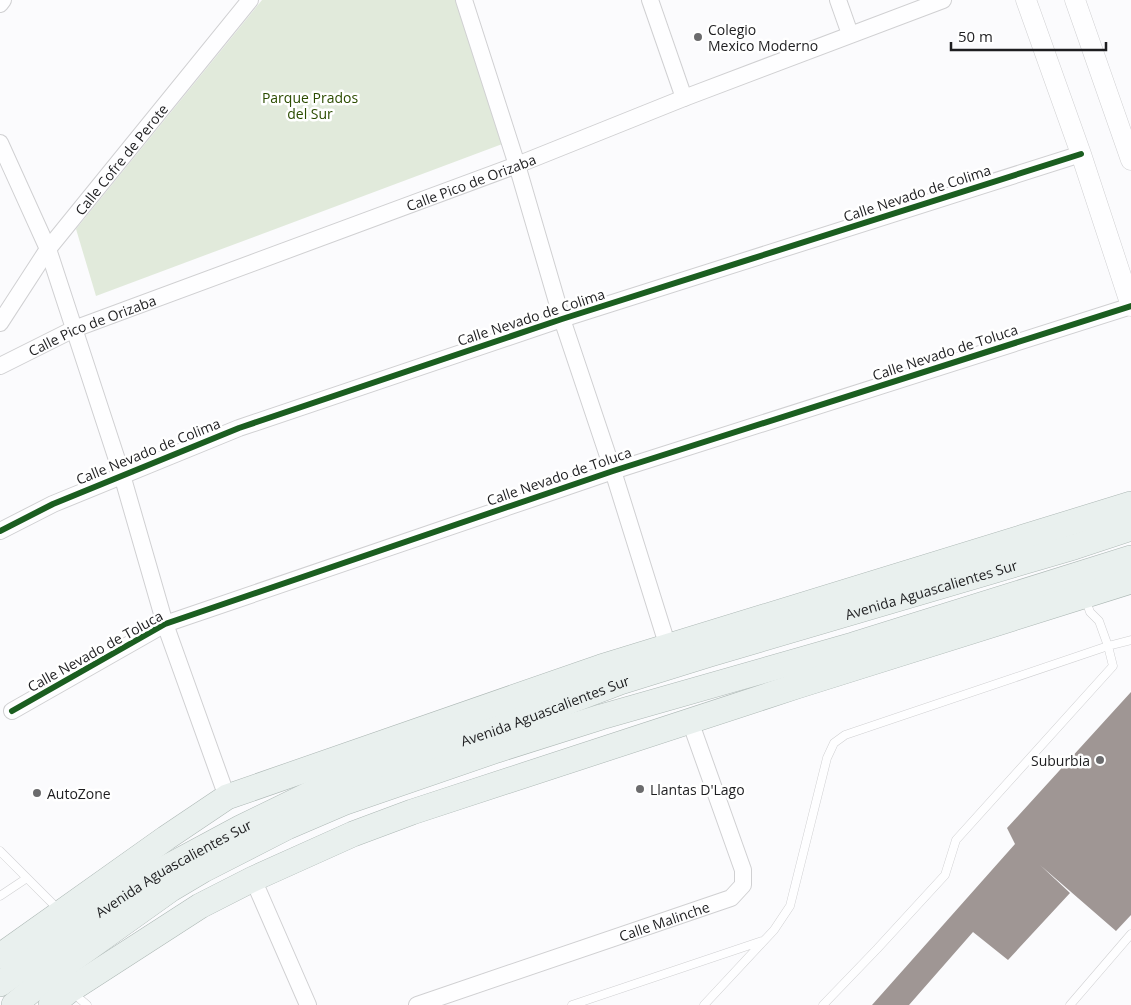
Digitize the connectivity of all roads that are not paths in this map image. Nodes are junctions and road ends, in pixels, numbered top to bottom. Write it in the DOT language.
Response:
graph roads {
  1 [pos="3,0"];
  2 [pos="250,0"];
  3 [pos="464,0"];
  4 [pos="650,0"];
  5 [pos="838,0"];
  6 [pos="943,0"];
  7 [pos="1026,0"];
  8 [pos="1075,0"];
  9 [pos="0,4"];
  10 [pos="850,34"];
  11 [pos="684,98"];
  12 [pos="1126,130"];
  13 [pos="0,143"];
  14 [pos="1081,154"];
  15 [pos="1131,160"];
  16 [pos="517,165"];
  17 [pos="48,249"];
  18 [pos="1131,306"];
  19 [pos="562,319"];
  20 [pos="0,323"];
  21 [pos="74,329"];
  22 [pos="0,366"];
  23 [pos="613,471"];
  24 [pos="122,475"];
  25 [pos="1131,504"];
  26 [pos="1131,528"];
  27 [pos="0,531"];
  28 [pos="1131,558"];
  29 [pos="1131,581"];
  30 [pos="1084,596"];
  31 [pos="165,624"];
  32 [pos="1131,640"];
  33 [pos="1108,646"];
  34 [pos="668,647"];
  35 [pos="12,711"];
  36 [pos="690,721"];
  37 [pos="227,797"];
  38 [pos="0,851"];
  39 [pos="27,878"];
  40 [pos="253,879"];
  41 [pos="0,896"];
  42 [pos="61,912"];
  43 [pos="1131,934"];
  44 [pos="764,940"];
  45 [pos="0,956"];
  46 [pos="0,984"];
  47 [pos="69,1000"];
  48 [pos="709,1003"];
  49 [pos="14,1005"];
  50 [pos="308,1005"];
  51 [pos="416,1005"];
  52 [pos="572,1005"];
  53 [pos="823,1005"];
  54 [pos="1070,1005"];
  1 -- 9 [label="street"];
  2 -- 17 [label="street, Calle Cofre de Perote"];
  3 -- 16 [label="street"];
  4 -- 11 [label="street"];
  5 -- 10 [label="street"];
  6 -- 10 [label="street, Calle Pico de Orizaba"];
  7 -- 14 [label="street"];
  8 -- 12 [label="street"];
  10 -- 11 [label="street, Calle Pico de Orizaba"];
  11 -- 16 [label="street, Calle Pico de Orizaba"];
  12 -- 15 [label="street"];
  13 -- 17 [label="street"];
  14 -- 18 [label="street"];
  14 -- 19 [label="street, Calle Nevado de Colima"];
  16 -- 19 [label="street"];
  16 -- 21 [label="street, Calle Pico de Orizaba"];
  17 -- 20 [label="street, Calle Cofre de Perote"];
  17 -- 21 [label="street"];
  18 -- 23 [label="street, Calle Nevado de Toluca"];
  19 -- 23 [label="street"];
  19 -- 24 [label="street, Calle Nevado de Colima"];
  21 -- 22 [label="street, Calle Pico de Orizaba"];
  21 -- 24 [label="street"];
  23 -- 31 [label="street, Calle Nevado de Toluca"];
  23 -- 34 [label="street"];
  24 -- 27 [label="street, Calle Nevado de Colima"];
  24 -- 31 [label="street"];
  25 -- 34 [label="main road, Avenida Aguascalientes Sur"];
  26 -- 46 [label="main road, Avenida Aguascalientes Sur"];
  28 -- 49 [label="main road, Avenida Aguascalientes Sur"];
  29 -- 30 [label="main road"];
  30 -- 33 [label="lane"];
  30 -- 36 [label="main road"];
  31 -- 35 [label="street, Calle Nevado de Toluca"];
  31 -- 37 [label="street"];
  32 -- 33 [label="lane"];
  33 -- 44 [label="lane"];
  33 -- 53 [label="lane"];
  34 -- 37 [label="main road, Avenida Aguascalientes Sur"];
  36 -- 40 [label="main road"];
  36 -- 51 [label="street, Calle Malinche"];
  37 -- 42 [label="main road, Avenida Aguascalientes Sur"];
  38 -- 39 [label="lane"];
  39 -- 41 [label="lane"];
  39 -- 42 [label="lane"];
  40 -- 47 [label="main road"];
  40 -- 50 [label="street"];
  42 -- 45 [label="main road, Avenida Aguascalientes Sur"];
  43 -- 54 [label="lane"];
  44 -- 48 [label="lane"];
  44 -- 52 [label="lane"];
}
